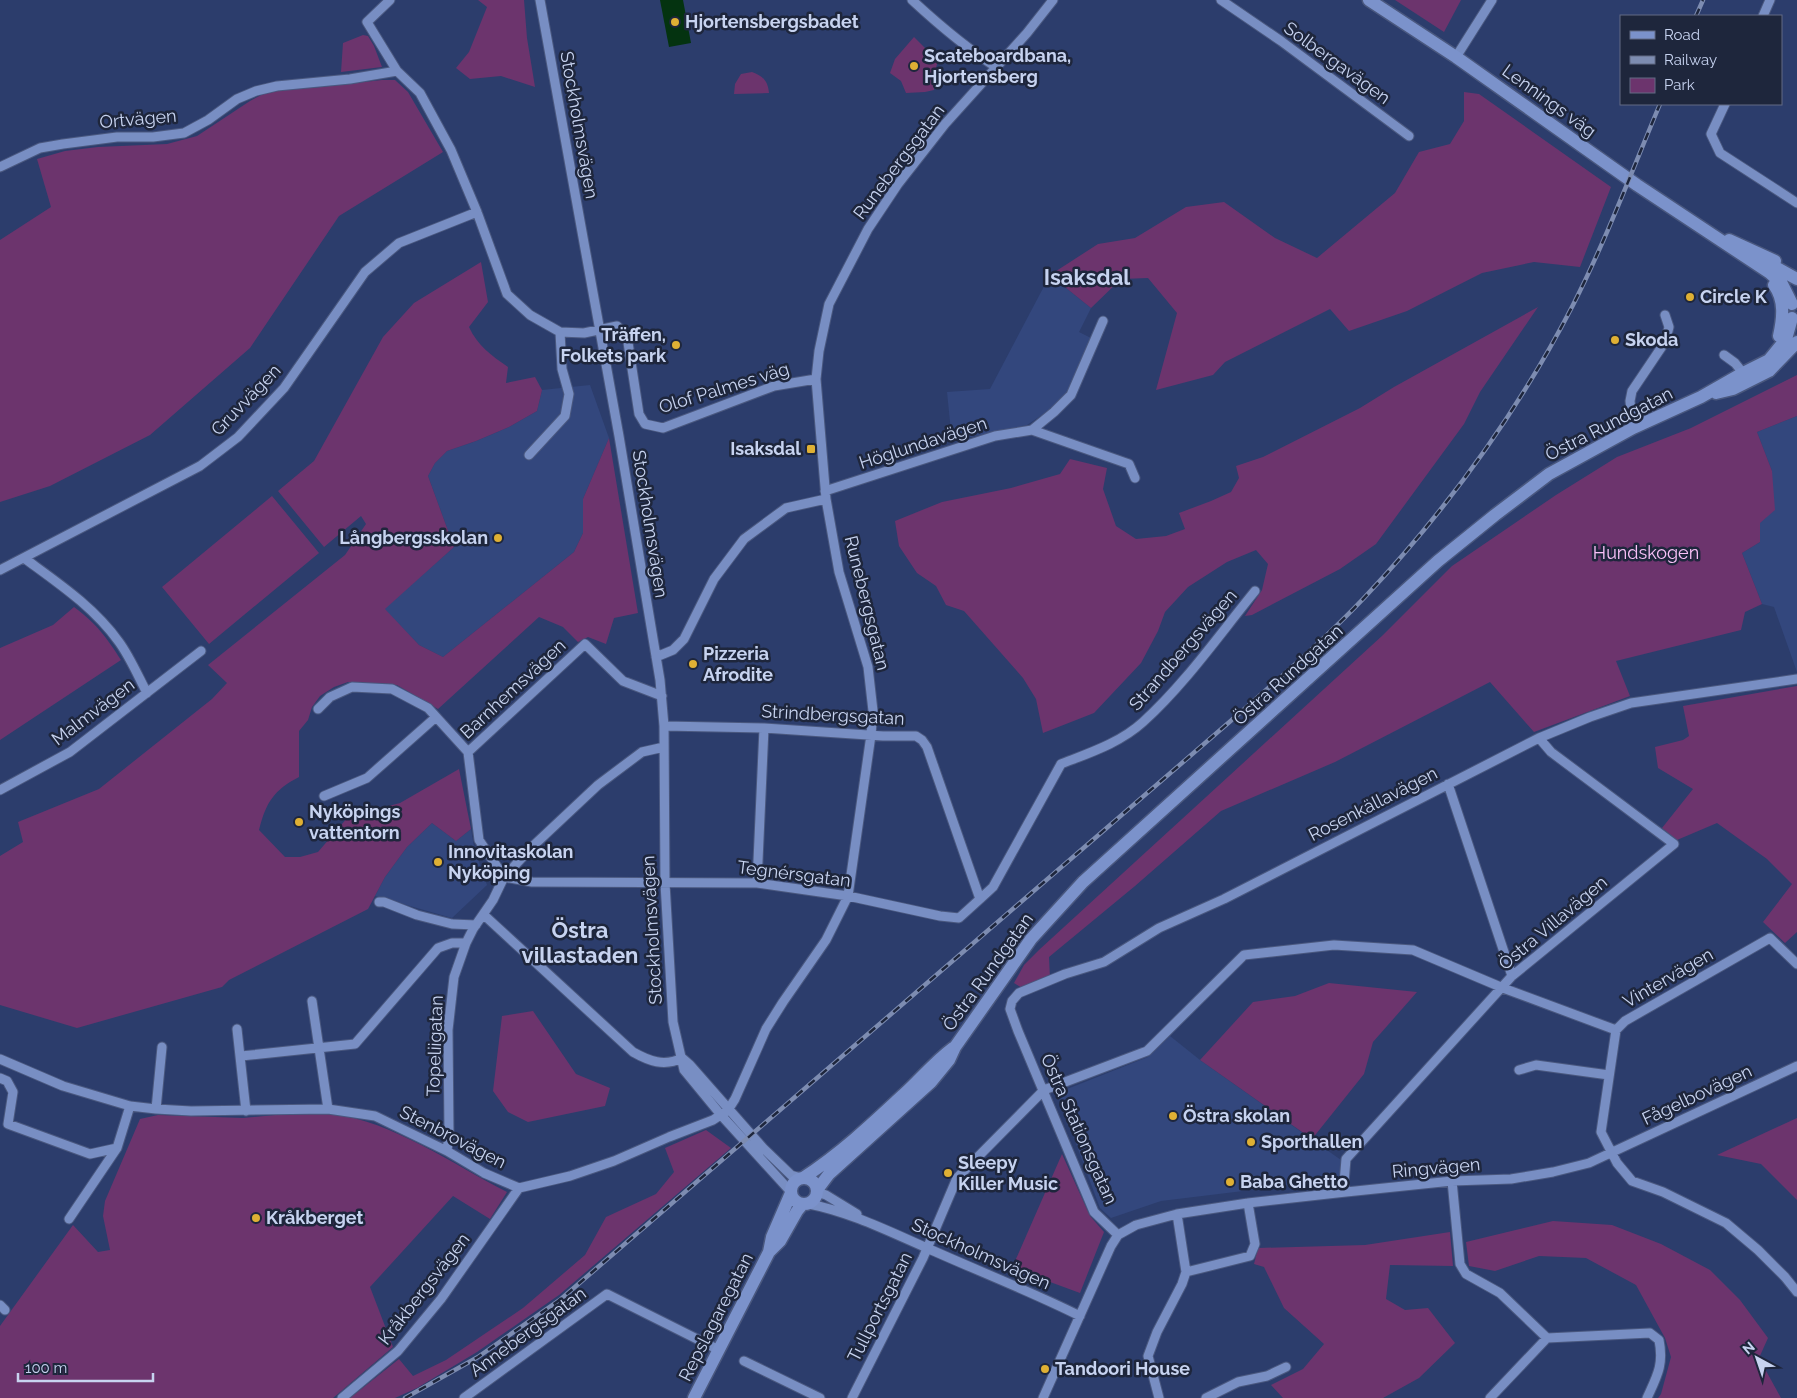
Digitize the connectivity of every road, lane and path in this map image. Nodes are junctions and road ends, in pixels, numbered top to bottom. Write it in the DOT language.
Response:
graph roads {
  1 [pos="390,0"];
  2 [pos="540,0"];
  3 [pos="912,0"];
  4 [pos="1053,0"];
  5 [pos="1221,0"];
  6 [pos="1369,0"];
  7 [pos="1492,0"];
  8 [pos="1770,0"];
  9 [pos="1763,15"];
  10 [pos="1456,56"];
  11 [pos="996,68"];
  12 [pos="396,71"];
  13 [pos="1725,105"];
  14 [pos="1409,136"];
  15 [pos="0,167"];
  16 [pos="1797,203"];
  17 [pos="477,212"];
  18 [pos="1708,232"];
  19 [pos="1797,272"];
  20 [pos="1797,279"];
  21 [pos="1794,300"];
  22 [pos="1665,315"];
  23 [pos="1103,321"];
  24 [pos="1794,322"];
  25 [pos="599,329"];
  26 [pos="560,332"];
  27 [pos="1797,342"];
  28 [pos="1797,352"];
  29 [pos="1724,355"];
  30 [pos="1769,371"];
  31 [pos="1743,373"];
  32 [pos="816,378"];
  33 [pos="1701,397"];
  34 [pos="1633,428"];
  35 [pos="1032,430"];
  36 [pos="528,455"];
  37 [pos="1135,478"];
  38 [pos="826,495"];
  39 [pos="24,558"];
  40 [pos="0,570"];
  41 [pos="1255,591"];
  42 [pos="201,652"];
  43 [pos="656,657"];
  44 [pos="1797,679"];
  45 [pos="147,693"];
  46 [pos="662,696"];
  47 [pos="318,709"];
  48 [pos="436,717"];
  49 [pos="664,726"];
  50 [pos="764,728"];
  51 [pos="871,735"];
  52 [pos="1539,738"];
  53 [pos="664,747"];
  54 [pos="468,752"];
  55 [pos="1448,784"];
  56 [pos="0,790"];
  57 [pos="324,796"];
  58 [pos="504,877"];
  59 [pos="665,883"];
  60 [pos="757,883"];
  61 [pos="848,896"];
  62 [pos="980,899"];
  63 [pos="379,902"];
  64 [pos="484,914"];
  65 [pos="476,925"];
  66 [pos="466,943"];
  67 [pos="1797,964"];
  68 [pos="1512,976"];
  69 [pos="1503,988"];
  70 [pos="312,1001"];
  71 [pos="237,1029"];
  72 [pos="1616,1030"];
  73 [pos="1018,1031"];
  74 [pos="319,1046"];
  75 [pos="162,1047"];
  76 [pos="955,1047"];
  77 [pos="240,1056"];
  78 [pos="682,1058"];
  79 [pos="0,1059"];
  80 [pos="1797,1066"];
  81 [pos="1519,1070"];
  82 [pos="1609,1075"];
  83 [pos="0,1078"];
  84 [pos="1044,1090"];
  85 [pos="130,1106"];
  86 [pos="328,1109"];
  87 [pos="156,1110"];
  88 [pos="246,1111"];
  89 [pos="724,1112"];
  90 [pos="117,1148"];
  91 [pos="447,1151"];
  92 [pos="1611,1154"];
  93 [pos="802,1178"];
  94 [pos="1452,1181"];
  95 [pos="518,1188"];
  96 [pos="817,1191"];
  97 [pos="791,1192"];
  98 [pos="1346,1192"];
  99 [pos="1248,1203"];
  100 [pos="806,1204"];
  101 [pos="1177,1214"];
  102 [pos="69,1219"];
  103 [pos="868,1221"];
  104 [pos="1118,1235"];
  105 [pos="928,1248"];
  106 [pos="769,1252"];
  107 [pos="1186,1272"];
  108 [pos="1797,1292"];
  109 [pos="1080,1316"];
  110 [pos="1547,1338"];
  111 [pos="719,1350"];
  112 [pos="744,1361"];
  113 [pos="1286,1367"];
  114 [pos="342,1398"];
  115 [pos="464,1398"];
  116 [pos="694,1398"];
  117 [pos="820,1398"];
  118 [pos="852,1398"];
  119 [pos="1043,1398"];
  120 [pos="1159,1398"];
  121 [pos="1206,1398"];
  122 [pos="1490,1398"];
  123 [pos="1647,1398"];
  1 -- 12 [label="street"];
  2 -- 25 [label="street, Stockholmsvägen"];
  3 -- 11 [label="street"];
  4 -- 11 [label="street, Runebergsgatan"];
  5 -- 14 [label="street, Solbergavägen"];
  6 -- 10 [label="main road, Lennings väg"];
  7 -- 10 [label="street"];
  8 -- 9 [label="street"];
  10 -- 18 [label="main road, Lennings väg"];
  11 -- 32 [label="street, Runebergsgatan"];
  12 -- 15 [label="street, Ortvägen"];
  12 -- 17 [label="street"];
  13 -- 16 [label="street"];
  17 -- 26 [label="street"];
  17 -- 39 [label="street, Gruvvägen"];
  18 -- 19 [label="main road, Lennings väg"];
  18 -- 20 [label="main road, Lennings väg"];
  18 -- 21 [label="main road, Lennings väg"];
  18 -- 31 [label="main road"];
  21 -- 24 [label="main road, Östra Rundgatan"];
  22 -- 34 [label="street"];
  23 -- 35 [label="street"];
  24 -- 31 [label="main road, Östra Rundgatan"];
  25 -- 26 [label="street"];
  25 -- 32 [label="street, Olof Palmes väg"];
  25 -- 43 [label="street, Stockholmsvägen"];
  26 -- 36 [label="street"];
  27 -- 30 [label="main road, Östra Rundgatan"];
  28 -- 30 [label="main road"];
  29 -- 31 [label="street"];
  30 -- 33 [label="main road, Östra Rundgatan"];
  31 -- 33 [label="main road, Östra Rundgatan"];
  32 -- 38 [label="street, Runebergsgatan"];
  33 -- 34 [label="main road, Östra Rundgatan"];
  34 -- 76 [label="main road, Östra Rundgatan"];
  35 -- 37 [label="street, Höglundavägen"];
  35 -- 38 [label="street, Höglundavägen"];
  38 -- 43 [label="street, Höglundavägen"];
  38 -- 51 [label="street, Runebergsgatan"];
  39 -- 40 [label="street, Gruvvägen"];
  39 -- 45 [label="street"];
  41 -- 62 [label="street, Strandbergsvägen"];
  42 -- 45 [label="street, Malmvägen"];
  43 -- 46 [label="street, Stockholmsvägen"];
  44 -- 52 [label="street, Rosenkällavägen"];
  45 -- 56 [label="street, Malmvägen"];
  46 -- 49 [label="street, Stockholmsvägen"];
  46 -- 54 [label="street, Barnhemsvägen"];
  47 -- 48 [label="street"];
  48 -- 54 [label="street"];
  48 -- 57 [label="street"];
  49 -- 50 [label="street, Strindbergsgatan"];
  49 -- 53 [label="street, Stockholmsvägen"];
  50 -- 51 [label="street, Strindbergsgatan"];
  50 -- 60 [label="street"];
  51 -- 61 [label="street, Runebergsgatan"];
  51 -- 62 [label="street, Strindbergsgatan"];
  52 -- 55 [label="street, Rosenkällavägen"];
  52 -- 68 [label="street, Östra Villavägen"];
  53 -- 58 [label="street"];
  53 -- 59 [label="street, Stockholmsvägen"];
  54 -- 58 [label="street, Barnhemsvägen"];
  55 -- 68 [label="street"];
  55 -- 73 [label="street, Rosenkällavägen"];
  58 -- 59 [label="street, Tegnérsgatan"];
  58 -- 64 [label="street"];
  59 -- 60 [label="street, Tegnérsgatan"];
  59 -- 78 [label="street, Stockholmsvägen"];
  60 -- 61 [label="street, Tegnérsgatan"];
  61 -- 62 [label="street, Tegnérsgatan"];
  61 -- 89 [label="street, Runebergsgatan"];
  63 -- 65 [label="street"];
  64 -- 65 [label="street"];
  64 -- 78 [label="street"];
  65 -- 66 [label="street"];
  66 -- 74 [label="street"];
  66 -- 91 [label="street, Topeliigatan"];
  67 -- 72 [label="street, Vintervägen"];
  68 -- 69 [label="street, Östra Villavägen"];
  69 -- 72 [label="street"];
  69 -- 84 [label="street"];
  69 -- 98 [label="street, Östra Villavägen"];
  70 -- 74 [label="street"];
  71 -- 77 [label="street"];
  72 -- 82 [label="street, Vintervägen"];
  73 -- 84 [label="street, Östra Stationsgatan"];
  74 -- 77 [label="street"];
  74 -- 86 [label="street"];
  75 -- 87 [label="street"];
  76 -- 93 [label="main road, Östra Rundgatan"];
  76 -- 96 [label="main road, Östra Rundgatan"];
  77 -- 88 [label="street"];
  78 -- 89 [label="street, Stockholmsvägen"];
  79 -- 85 [label="street, Stenbrovägen"];
  80 -- 92 [label="street, Fågelbovägen"];
  81 -- 82 [label="street"];
  82 -- 92 [label="street, Vintervägen"];
  83 -- 90 [label="street"];
  84 -- 104 [label="street, Östra Stationsgatan"];
  84 -- 105 [label="street, Tullportsgatan"];
  85 -- 87 [label="street, Stenbrovägen"];
  85 -- 90 [label="street"];
  86 -- 88 [label="street, Stenbrovägen"];
  86 -- 91 [label="street, Stenbrovägen"];
  87 -- 88 [label="street, Stenbrovägen"];
  89 -- 93 [label="street, Stockholmsvägen"];
  89 -- 95 [label="street, Stenbrovägen"];
  89 -- 97 [label="street, Stockholmsvägen"];
  90 -- 102 [label="street"];
  91 -- 95 [label="street, Stenbrovägen"];
  92 -- 94 [label="street, Ringvägen"];
  92 -- 108 [label="street"];
  93 -- 96 [label="main road"];
  93 -- 97 [label="main road"];
  94 -- 98 [label="street, Ringvägen"];
  94 -- 110 [label="street"];
  95 -- 114 [label="street, Kråkbergsvägen"];
  96 -- 100 [label="main road"];
  96 -- 103 [label="street, Stockholmsvägen"];
  97 -- 100 [label="main road"];
  97 -- 106 [label="main road, Repslagaregatan"];
  98 -- 99 [label="street, Ringvägen"];
  99 -- 101 [label="street, Ringvägen"];
  99 -- 107 [label="street"];
  100 -- 103 [label="street, Stockholmsvägen"];
  100 -- 106 [label="main road, Repslagaregatan"];
  101 -- 104 [label="street, Ringvägen"];
  101 -- 107 [label="street"];
  103 -- 105 [label="street, Stockholmsvägen"];
  104 -- 109 [label="street"];
  105 -- 109 [label="street, Stockholmsvägen"];
  105 -- 118 [label="street, Tullportsgatan"];
  106 -- 111 [label="main road, Repslagaregatan"];
  107 -- 120 [label="street"];
  109 -- 119 [label="street"];
  110 -- 122 [label="street"];
  110 -- 123 [label="street"];
  111 -- 115 [label="street, Annebergsgatan"];
  111 -- 116 [label="main road, Repslagaregatan"];
  112 -- 117 [label="street"];
  113 -- 121 [label="street"];
}
